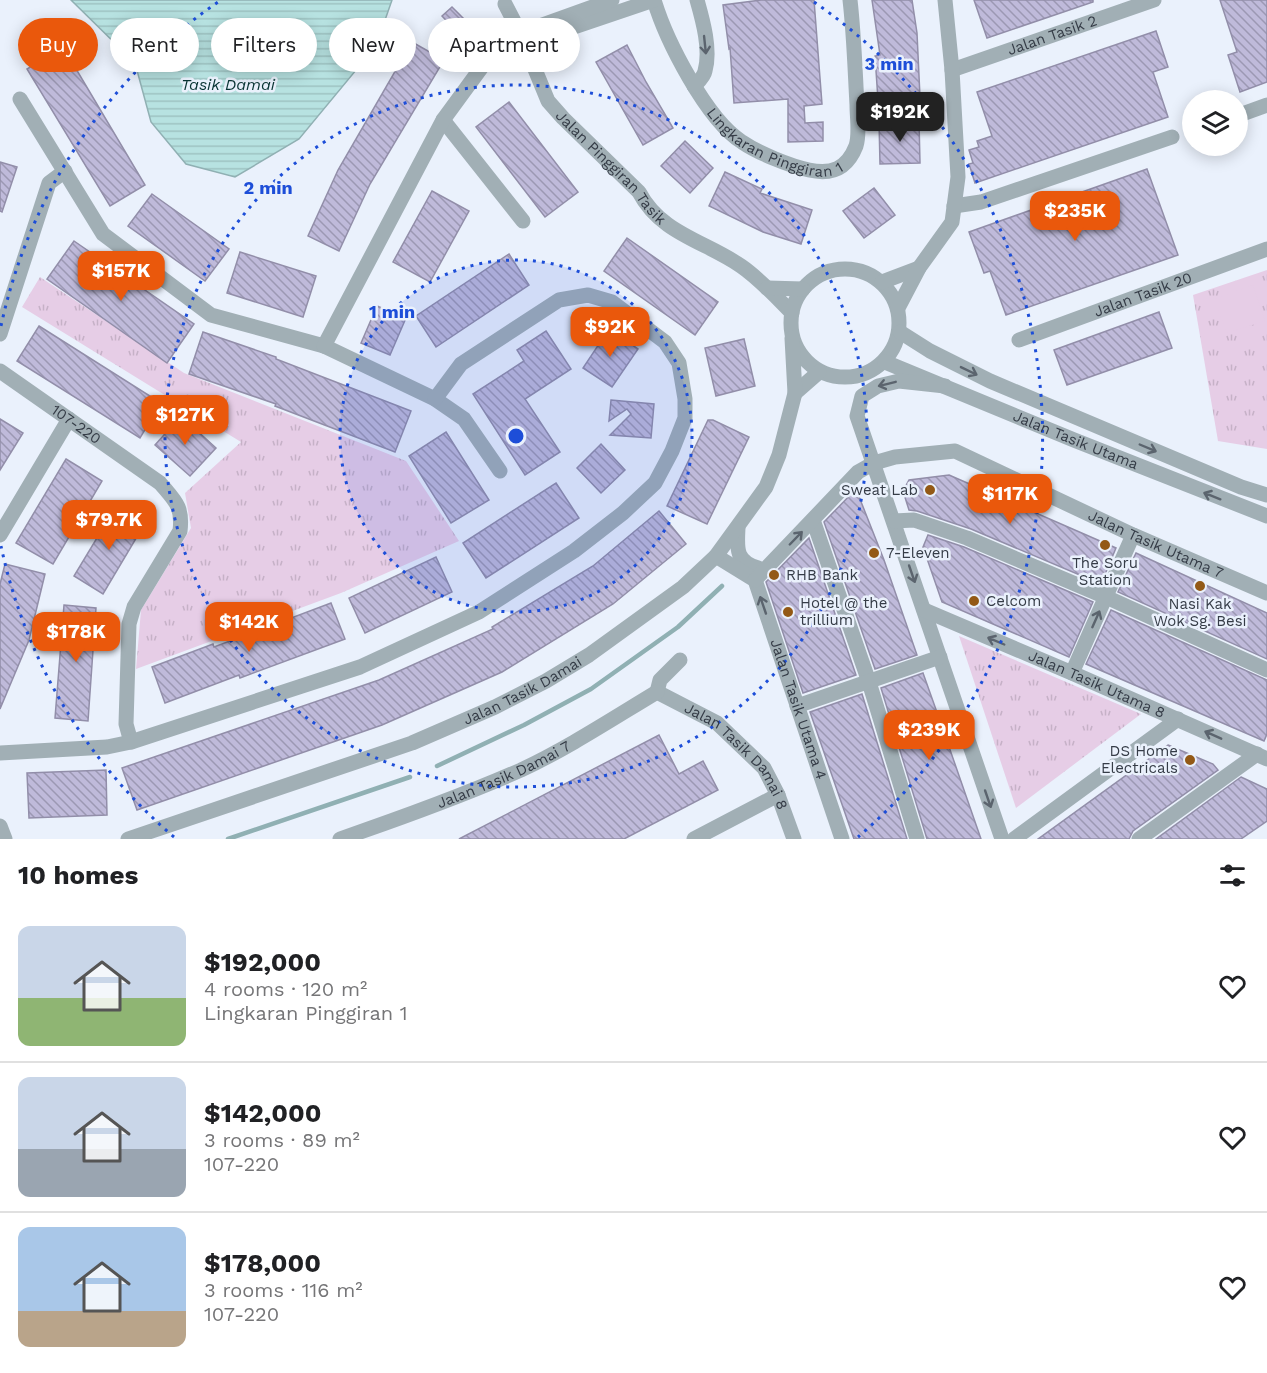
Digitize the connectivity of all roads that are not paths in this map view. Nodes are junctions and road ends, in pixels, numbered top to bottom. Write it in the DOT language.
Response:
graph roads {
  1 [pos="612,0"];
  2 [pos="654,0"];
  3 [pos="697,0"];
  4 [pos="850,0"];
  5 [pos="945,0"];
  6 [pos="1154,0"];
  7 [pos="505,4"];
  8 [pos="512,18"];
  9 [pos="569,18"];
  10 [pos="580,21"];
  11 [pos="952,70"];
  12 [pos="478,72"];
  13 [pos="536,72"];
  14 [pos="694,86"];
  15 [pos="20,99"];
  16 [pos="1267,105"];
  17 [pos="1248,112"];
  18 [pos="443,120"];
  19 [pos="1172,137"];
  20 [pos="64,171"];
  21 [pos="954,206"];
  22 [pos="523,221"];
  23 [pos="1267,249"];
  24 [pos="919,268"];
  25 [pos="882,282"];
  26 [pos="767,288"];
  27 [pos="803,289"];
  28 [pos="898,308"];
  29 [pos="792,313"];
  30 [pos="900,332"];
  31 [pos="0,334"];
  32 [pos="792,338"];
  33 [pos="1019,340"];
  34 [pos="324,346"];
  35 [pos="885,362"];
  36 [pos="0,371"];
  37 [pos="819,372"];
  38 [pos="990,381"];
  39 [pos="945,386"];
  40 [pos="795,393"];
  41 [pos="435,399"];
  42 [pos="981,400"];
  43 [pos="69,419"];
  44 [pos="874,463"];
  45 [pos="500,471"];
  46 [pos="1267,495"];
  47 [pos="1267,516"];
  48 [pos="813,520"];
  49 [pos="894,521"];
  50 [pos="738,528"];
  51 [pos="0,535"];
  52 [pos="1133,535"];
  53 [pos="716,556"];
  54 [pos="766,568"];
  55 [pos="754,580"];
  56 [pos="1267,594"];
  57 [pos="1106,597"];
  58 [pos="924,610"];
  59 [pos="940,657"];
  60 [pos="680,660"];
  61 [pos="1267,670"];
  62 [pos="1072,673"];
  63 [pos="869,682"];
  64 [pos="657,692"];
  65 [pos="797,706"];
  66 [pos="1178,720"];
  67 [pos="131,742"];
  68 [pos="0,753"];
  69 [pos="1265,757"];
  70 [pos="778,795"];
  71 [pos="128,839"];
  72 [pos="340,839"];
  73 [pos="694,839"];
  74 [pos="794,839"];
  75 [pos="842,839"];
  76 [pos="917,839"];
  77 [pos="1002,839"];
  78 [pos="1014,839"];
  79 [pos="1139,839"];
  1 -- 9 [label="street, Lingkaran Pinggiran 1"];
  2 -- 10 [label="street, Lingkaran Pinggiran 1"];
  2 -- 14 [label="street, Lingkaran Pinggiran 1"];
  3 -- 14 [label="street, Lingkaran Pinggiran 1, one-way"];
  4 -- 14 [label="street, Lingkaran Pinggiran 1"];
  5 -- 11 [label="street"];
  6 -- 11 [label="street, Jalan Tasik 2"];
  7 -- 8 [label="street, Jalan Pinggiran Tasik"];
  11 -- 21 [label="street"];
  12 -- 18 [label="street, Lingkaran Pinggiran 1"];
  13 -- 26 [label="street, Jalan Pinggiran Tasik"];
  15 -- 20 [label="street"];
  16 -- 17 [label="street"];
  18 -- 22 [label="street"];
  18 -- 34 [label="street"];
  19 -- 21 [label="street"];
  20 -- 31 [label="street"];
  20 -- 34 [label="street"];
  21 -- 24 [label="street"];
  23 -- 33 [label="street, Jalan Tasik 20"];
  24 -- 25 [label="street"];
  24 -- 28 [label="street"];
  25 -- 27 [label="street"];
  25 -- 28 [label="street"];
  26 -- 27 [label="street"];
  26 -- 29 [label="street, Jalan Pinggiran Tasik"];
  27 -- 29 [label="street"];
  28 -- 30 [label="street"];
  29 -- 32 [label="street"];
  30 -- 35 [label="street"];
  30 -- 38 [label="street, Jalan Tasik Utama, one-way"];
  32 -- 37 [label="street"];
  32 -- 40 [label="street, Jalan Tasik Damai"];
  34 -- 41 [label="street"];
  35 -- 37 [label="street"];
  35 -- 39 [label="street, Jalan Tasik Utama"];
  36 -- 43 [label="street, 107-220"];
  37 -- 40 [label="street"];
  38 -- 42 [label="street"];
  38 -- 46 [label="street, Jalan Tasik Utama, one-way"];
  39 -- 42 [label="street, Jalan Tasik Utama"];
  39 -- 44 [label="street, one-way"];
  40 -- 50 [label="street, Jalan Tasik Damai"];
  41 -- 45 [label="street"];
  41 -- 67 [label="street"];
  47 -- 42 [label="street, Jalan Tasik Utama, one-way"];
  43 -- 51 [label="street"];
  43 -- 67 [label="street, 107-220"];
  44 -- 48 [label="street"];
  44 -- 49 [label="street"];
  44 -- 52 [label="street, Jalan Tasik Utama 7"];
  54 -- 48 [label="street, one-way"];
  48 -- 63 [label="street"];
  49 -- 57 [label="street"];
  49 -- 58 [label="street, one-way"];
  50 -- 53 [label="street, Jalan Tasik Damai"];
  50 -- 54 [label="street"];
  52 -- 56 [label="street, Jalan Tasik Utama 7"];
  52 -- 57 [label="street"];
  53 -- 55 [label="street"];
  53 -- 71 [label="street, Jalan Tasik Damai"];
  54 -- 55 [label="street"];
  65 -- 55 [label="street, Jalan Tasik Utama 4, one-way"];
  57 -- 61 [label="street"];
  62 -- 57 [label="street, one-way"];
  58 -- 59 [label="street"];
  62 -- 58 [label="street, Jalan Tasik Utama 8, one-way"];
  59 -- 63 [label="street"];
  59 -- 77 [label="street, one-way"];
  60 -- 64 [label="street"];
  62 -- 66 [label="street, Jalan Tasik Utama 8"];
  63 -- 65 [label="street"];
  63 -- 76 [label="street"];
  64 -- 70 [label="street, Jalan Tasik Damai 8"];
  64 -- 72 [label="street, Jalan Tasik Damai 7"];
  65 -- 75 [label="street, Jalan Tasik Utama 4"];
  69 -- 66 [label="street, Jalan Tasik Utama 8, one-way"];
  66 -- 78 [label="street"];
  67 -- 68 [label="street"];
  69 -- 79 [label="street"];
  70 -- 73 [label="street"];
  70 -- 74 [label="street, Jalan Tasik Damai 8"];
}
